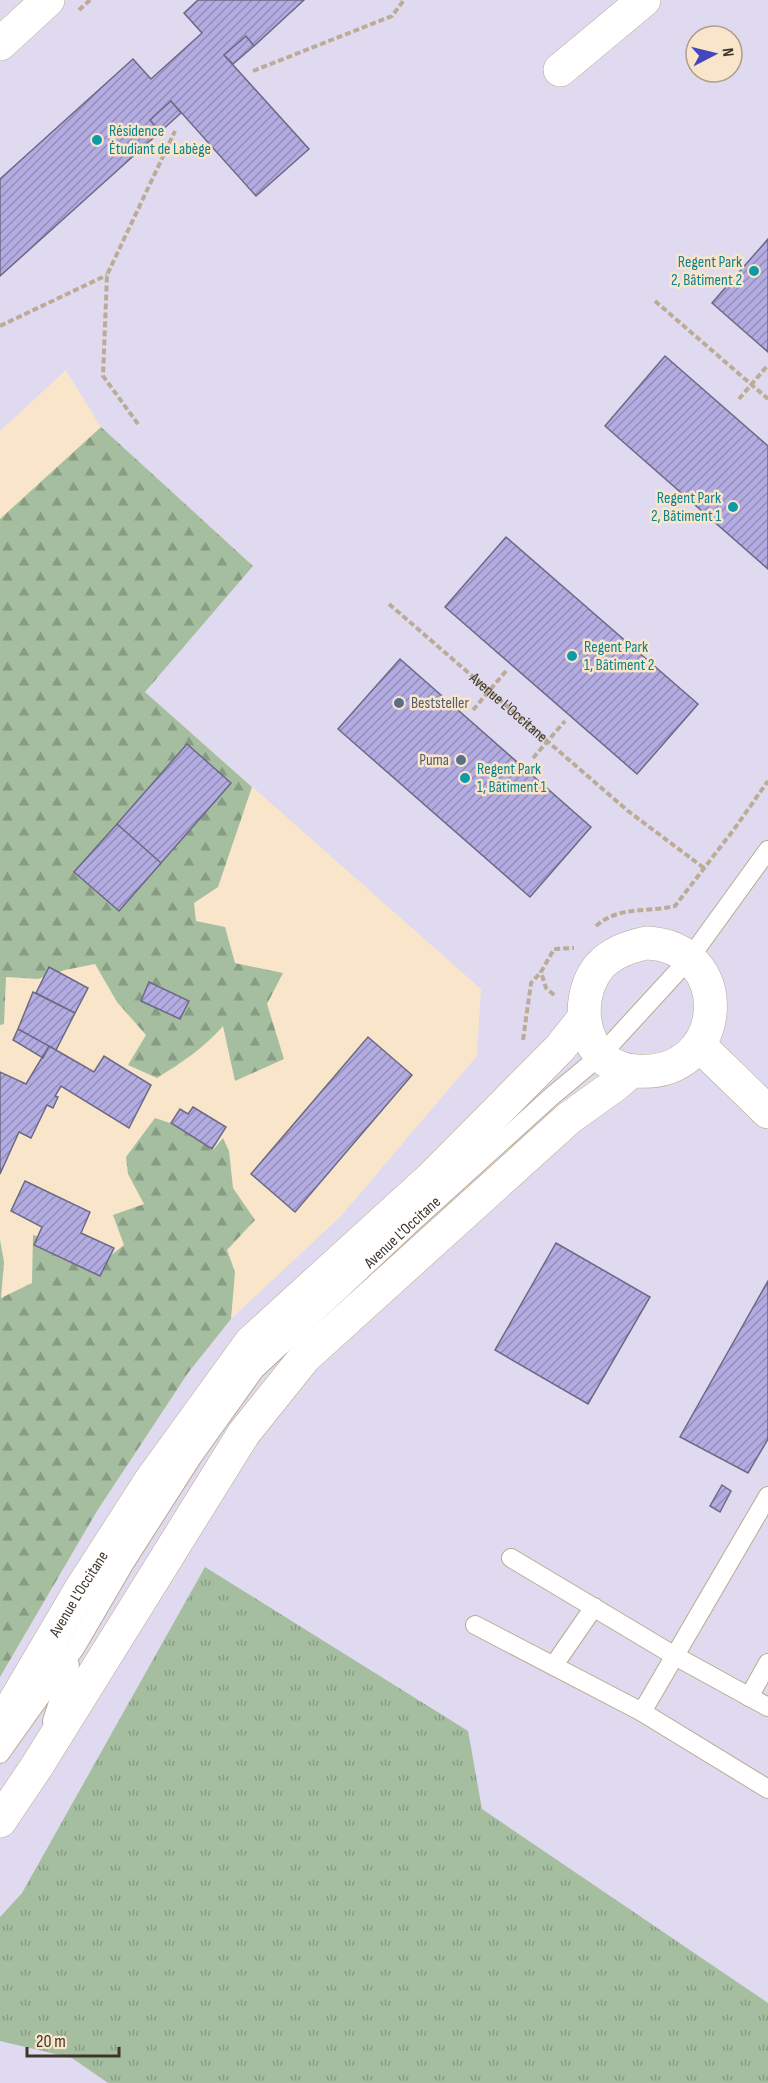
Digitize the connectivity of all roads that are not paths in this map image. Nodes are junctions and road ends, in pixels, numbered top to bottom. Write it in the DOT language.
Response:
graph roads {
  1 [pos="48,0"];
  2 [pos="644,0"];
  3 [pos="0,44"];
  4 [pos="560,70"];
  5 [pos="768,850"];
  6 [pos="689,959"];
  7 [pos="584,1018"];
  8 [pos="699,1045"];
  9 [pos="600,1056"];
  10 [pos="632,1071"];
  11 [pos="768,1112"];
  12 [pos="768,1496"];
  13 [pos="511,1558"];
  14 [pos="594,1607"];
  15 [pos="475,1625"];
  16 [pos="76,1647"];
  17 [pos="675,1656"];
  18 [pos="768,1663"];
  19 [pos="554,1665"];
  20 [pos="749,1697"];
  21 [pos="768,1707"];
  22 [pos="642,1712"];
  23 [pos="0,1732"];
  24 [pos="0,1754"];
  25 [pos="37,1766"];
  26 [pos="768,1789"];
  27 [pos="0,1821"];
  1 -- 3 [label="street"];
  2 -- 4 [label="street"];
  5 -- 6 [label="lane, Avenue L'Occitane"];
  6 -- 7 [label="street"];
  6 -- 8 [label="street"];
  6 -- 9 [label="lane, Avenue L'Occitane"];
  7 -- 9 [label="street"];
  7 -- 23 [label="street, Avenue L'Occitane"];
  8 -- 10 [label="street"];
  8 -- 11 [label="street"];
  9 -- 10 [label="street"];
  9 -- 16 [label="lane, Avenue L'Occitane"];
  10 -- 25 [label="street, Avenue L'Occitane"];
  12 -- 17 [label="lane"];
  13 -- 14 [label="lane"];
  14 -- 17 [label="lane"];
  14 -- 19 [label="lane"];
  15 -- 19 [label="lane"];
  16 -- 24 [label="lane"];
  16 -- 25 [label="lane"];
  17 -- 20 [label="lane"];
  17 -- 22 [label="lane"];
  18 -- 20 [label="lane"];
  19 -- 22 [label="lane"];
  20 -- 21 [label="lane"];
  22 -- 26 [label="lane"];
  25 -- 27 [label="street, Avenue L'Occitane"];
}
